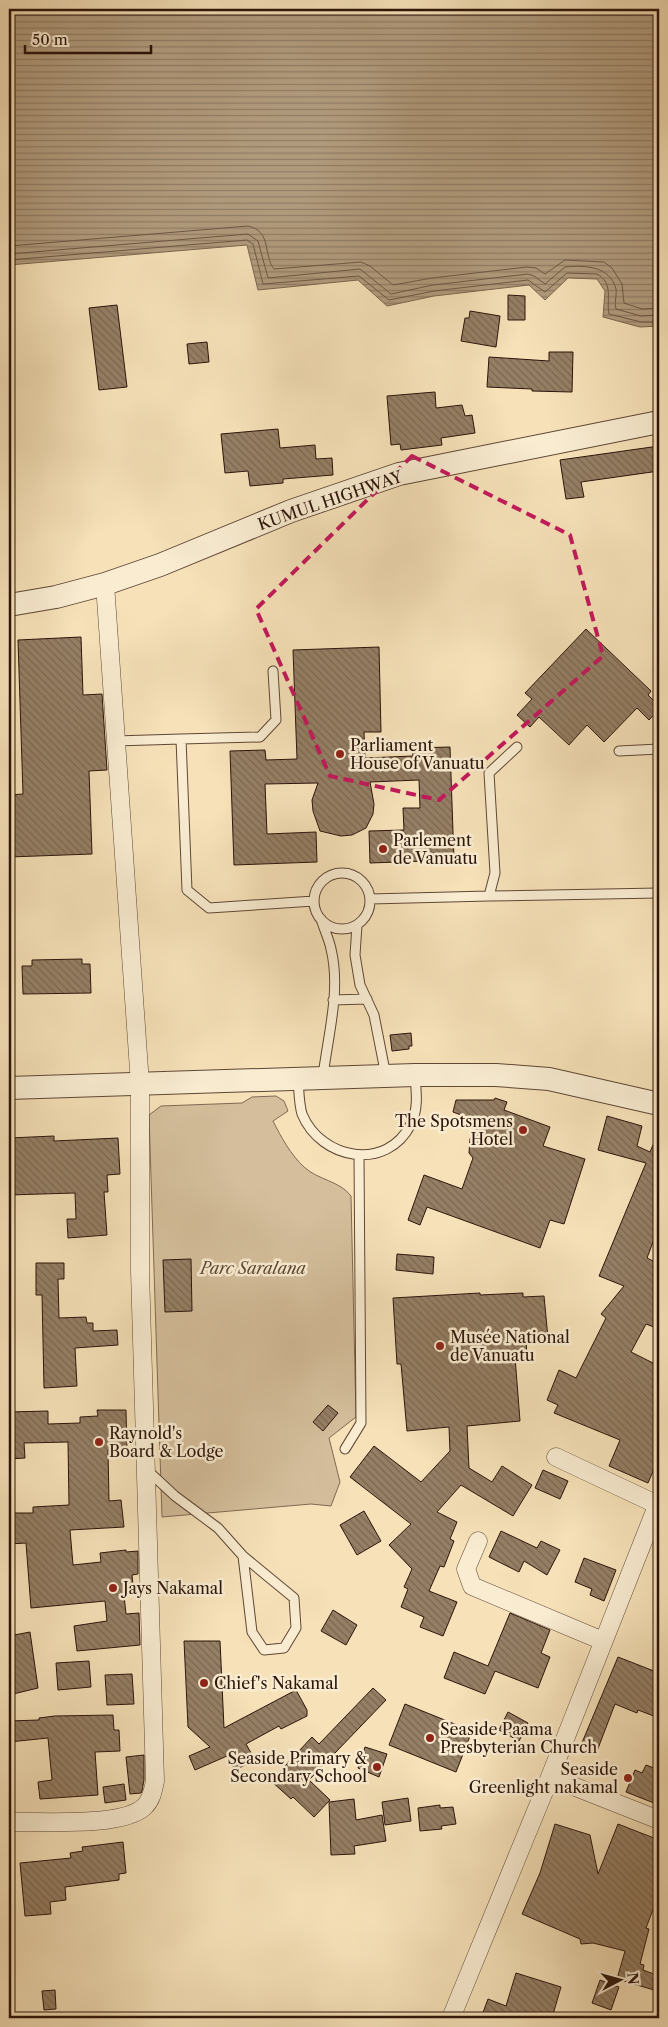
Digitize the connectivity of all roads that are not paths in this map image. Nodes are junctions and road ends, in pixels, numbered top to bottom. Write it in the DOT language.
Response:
graph roads {
  1 [pos="659,422"];
  2 [pos="104,584"];
  3 [pos="9,605"];
  4 [pos="273,671"];
  5 [pos="181,739"];
  6 [pos="115,741"];
  7 [pos="517,747"];
  8 [pos="659,749"];
  9 [pos="619,751"];
  10 [pos="659,892"];
  11 [pos="489,896"];
  12 [pos="370,899"];
  13 [pos="314,901"];
  14 [pos="321,919"];
  15 [pos="357,925"];
  16 [pos="367,998"];
  17 [pos="333,1000"];
  18 [pos="415,1075"];
  19 [pos="386,1076"];
  20 [pos="323,1079"];
  21 [pos="298,1080"];
  22 [pos="140,1084"];
  23 [pos="9,1088"];
  24 [pos="659,1104"];
  25 [pos="359,1156"];
  26 [pos="345,1449"];
  27 [pos="556,1458"];
  28 [pos="146,1468"];
  29 [pos="658,1503"];
  30 [pos="478,1541"];
  31 [pos="243,1556"];
  32 [pos="603,1641"];
  33 [pos="550,1777"];
  34 [pos="659,1820"];
  35 [pos="9,1822"];
  36 [pos="451,2018"];
  1 -- 2 [label="street, KUMUL HIGHWAY"];
  2 -- 3 [label="street, KUMUL HIGHWAY"];
  2 -- 6 [label="street"];
  4 -- 5 [label="lane"];
  5 -- 6 [label="lane"];
  5 -- 13 [label="lane"];
  6 -- 22 [label="street"];
  7 -- 11 [label="lane"];
  8 -- 9 [label="lane"];
  10 -- 11 [label="lane"];
  11 -- 12 [label="lane"];
  12 -- 13 [label="lane"];
  12 -- 15 [label="lane"];
  13 -- 14 [label="lane"];
  14 -- 15 [label="lane"];
  14 -- 17 [label="lane"];
  15 -- 16 [label="lane"];
  16 -- 17 [label="lane"];
  16 -- 19 [label="lane"];
  17 -- 20 [label="lane"];
  18 -- 19 [label="street"];
  18 -- 24 [label="street"];
  18 -- 25 [label="lane"];
  19 -- 20 [label="street"];
  20 -- 21 [label="street"];
  21 -- 22 [label="street"];
  21 -- 25 [label="lane"];
  22 -- 23 [label="street"];
  22 -- 28 [label="street"];
  25 -- 26 [label="lane"];
  27 -- 29 [label="street"];
  28 -- 31 [label="lane"];
  28 -- 35 [label="street"];
  29 -- 32 [label="street"];
  30 -- 32 [label="street"];
  31 -- 31 [label="lane"];
  32 -- 33 [label="street"];
  33 -- 34 [label="street"];
  33 -- 36 [label="street"];
}
